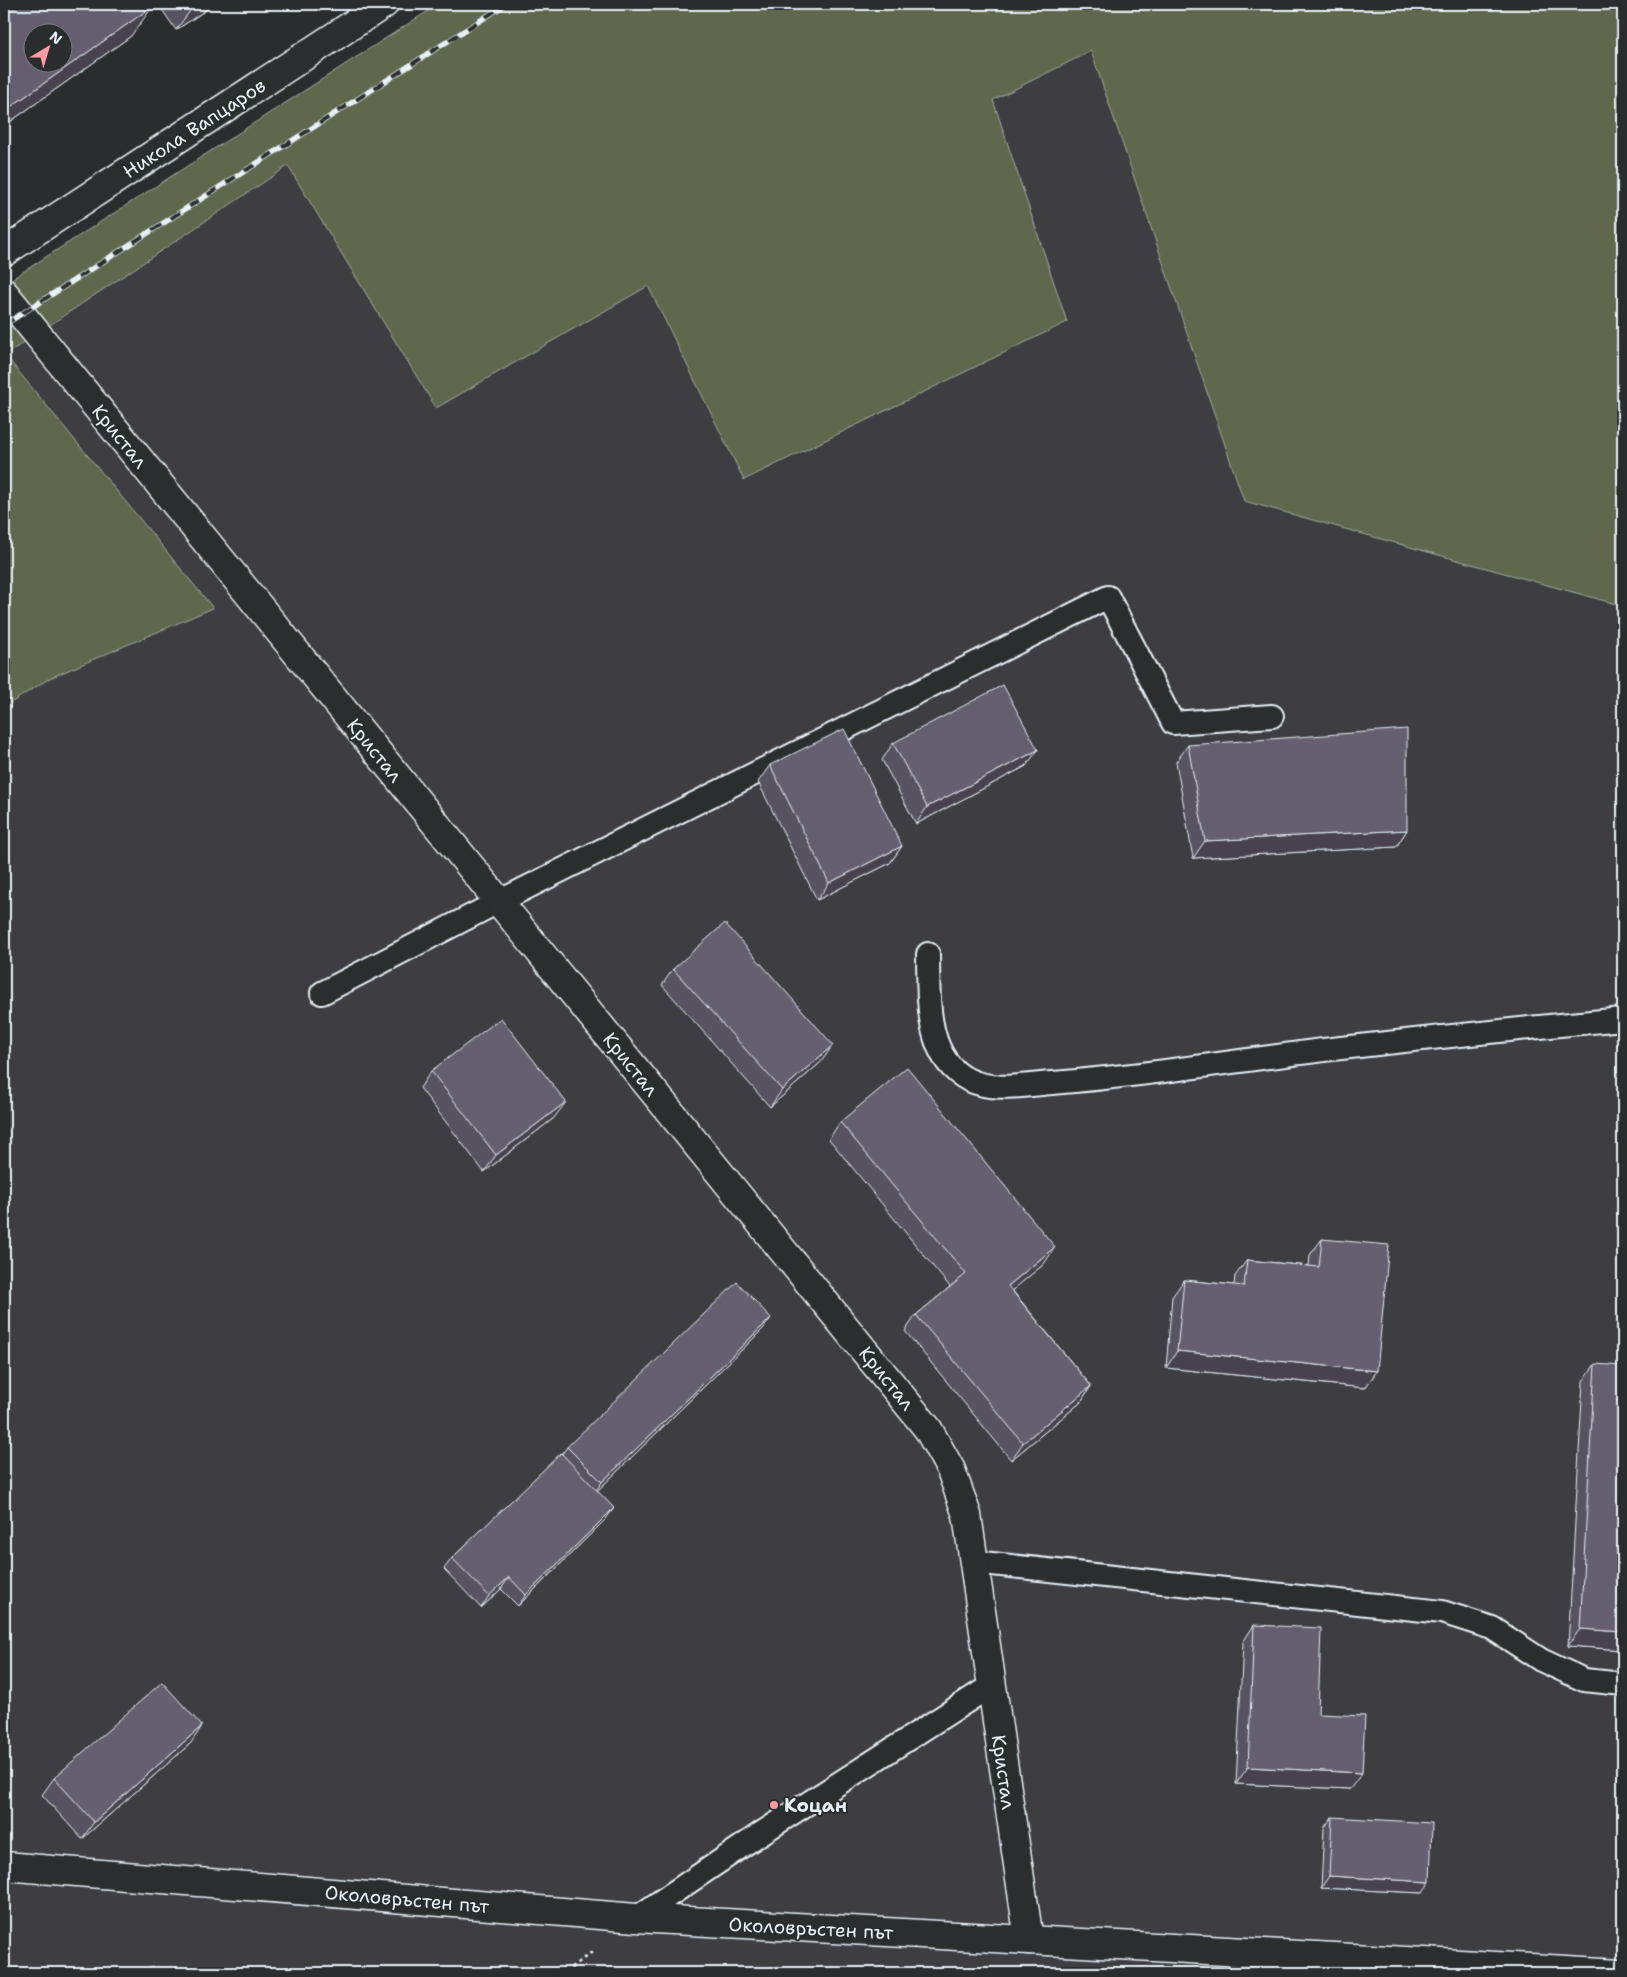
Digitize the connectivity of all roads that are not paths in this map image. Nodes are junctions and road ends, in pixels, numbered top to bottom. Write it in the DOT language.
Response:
graph roads {
  1 [pos="384,4"];
  2 [pos="4,252"];
  3 [pos="4,292"];
  4 [pos="1272,716"];
  5 [pos="498,902"];
  6 [pos="928,954"];
  7 [pos="322,993"];
  8 [pos="1623,1019"];
  9 [pos="973,1562"];
  10 [pos="1623,1684"];
  11 [pos="992,1685"];
  12 [pos="4,1866"];
  13 [pos="636,1918"];
  14 [pos="1029,1940"];
  15 [pos="1620,1973"];
  1 -- 2 [label="street, Никола Вапцаров"];
  3 -- 5 [label="street, Кристал"];
  4 -- 5 [label="lane"];
  5 -- 7 [label="lane"];
  5 -- 9 [label="street, Кристал"];
  6 -- 8 [label="lane"];
  9 -- 10 [label="lane"];
  9 -- 11 [label="street, Кристал"];
  11 -- 13 [label="lane"];
  11 -- 14 [label="street, Кристал"];
  12 -- 13 [label="street, Околовръстен път"];
  13 -- 14 [label="street, Околовръстен път"];
  14 -- 15 [label="street, Околовръстен път"];
}
